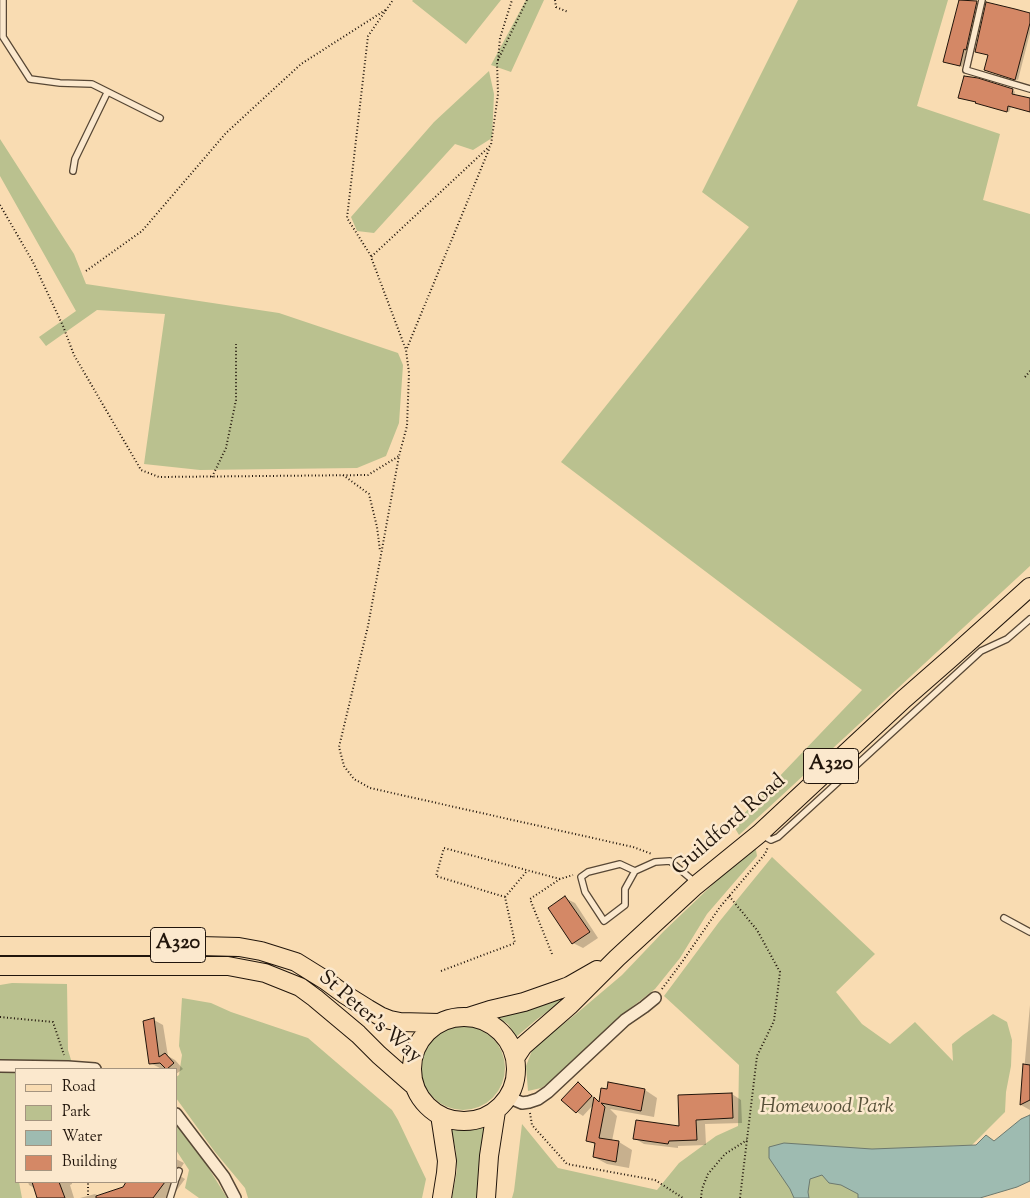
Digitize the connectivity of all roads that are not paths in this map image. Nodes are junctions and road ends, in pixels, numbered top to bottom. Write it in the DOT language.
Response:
graph roads {
  1 [pos="3,0"];
  2 [pos="982,0"];
  3 [pos="1030,89"];
  4 [pos="107,93"];
  5 [pos="160,118"];
  6 [pos="73,171"];
  7 [pos="1030,587"];
  8 [pos="1030,619"];
  9 [pos="765,837"];
  10 [pos="635,871"];
  11 [pos="695,886"];
  12 [pos="1004,918"];
  13 [pos="1030,932"];
  14 [pos="0,946"];
  15 [pos="616,958"];
  16 [pos="0,966"];
  17 [pos="654,998"];
  18 [pos="468,1017"];
  19 [pos="439,1023"];
  20 [pos="515,1058"];
  21 [pos="0,1066"];
  22 [pos="82,1068"];
  23 [pos="412,1084"];
  24 [pos="508,1097"];
  25 [pos="496,1111"];
  26 [pos="440,1115"];
  27 [pos="178,1117"];
  28 [pos="179,1170"];
  29 [pos="178,1173"];
  30 [pos="175,1183"];
  31 [pos="170,1198"];
  32 [pos="236,1198"];
  33 [pos="442,1198"];
  34 [pos="486,1198"];
  1 -- 4 [label="lane"];
  2 -- 3 [label="lane"];
  4 -- 5 [label="lane"];
  4 -- 6 [label="lane"];
  7 -- 9 [label="main road, Guildford Road / A320"];
  8 -- 9 [label="lane, Guildford Road"];
  9 -- 11 [label="main road, Guildford Road / A320"];
  10 -- 10 [label="lane"];
  10 -- 11 [label="lane"];
  11 -- 15 [label="main road, Guildford Road / A320"];
  12 -- 13 [label="lane"];
  14 -- 19 [label="main road, St Peter's Way / A320"];
  15 -- 18 [label="main road, Guildford Road / A320"];
  15 -- 20 [label="main road, Guildford Road / A320"];
  16 -- 23 [label="main road, St Peter's Way / A320"];
  17 -- 24 [label="street"];
  18 -- 19 [label="main road, A320"];
  18 -- 20 [label="main road, A320"];
  19 -- 23 [label="main road, A320"];
  20 -- 24 [label="main road, A320"];
  21 -- 22 [label="street"];
  23 -- 26 [label="main road, A320"];
  24 -- 25 [label="main road, A320"];
  25 -- 26 [label="main road, A320"];
  25 -- 34 [label="main road"];
  26 -- 33 [label="main road"];
  27 -- 32 [label="street"];
  28 -- 29 [label="lane"];
  30 -- 31 [label="lane"];
}
